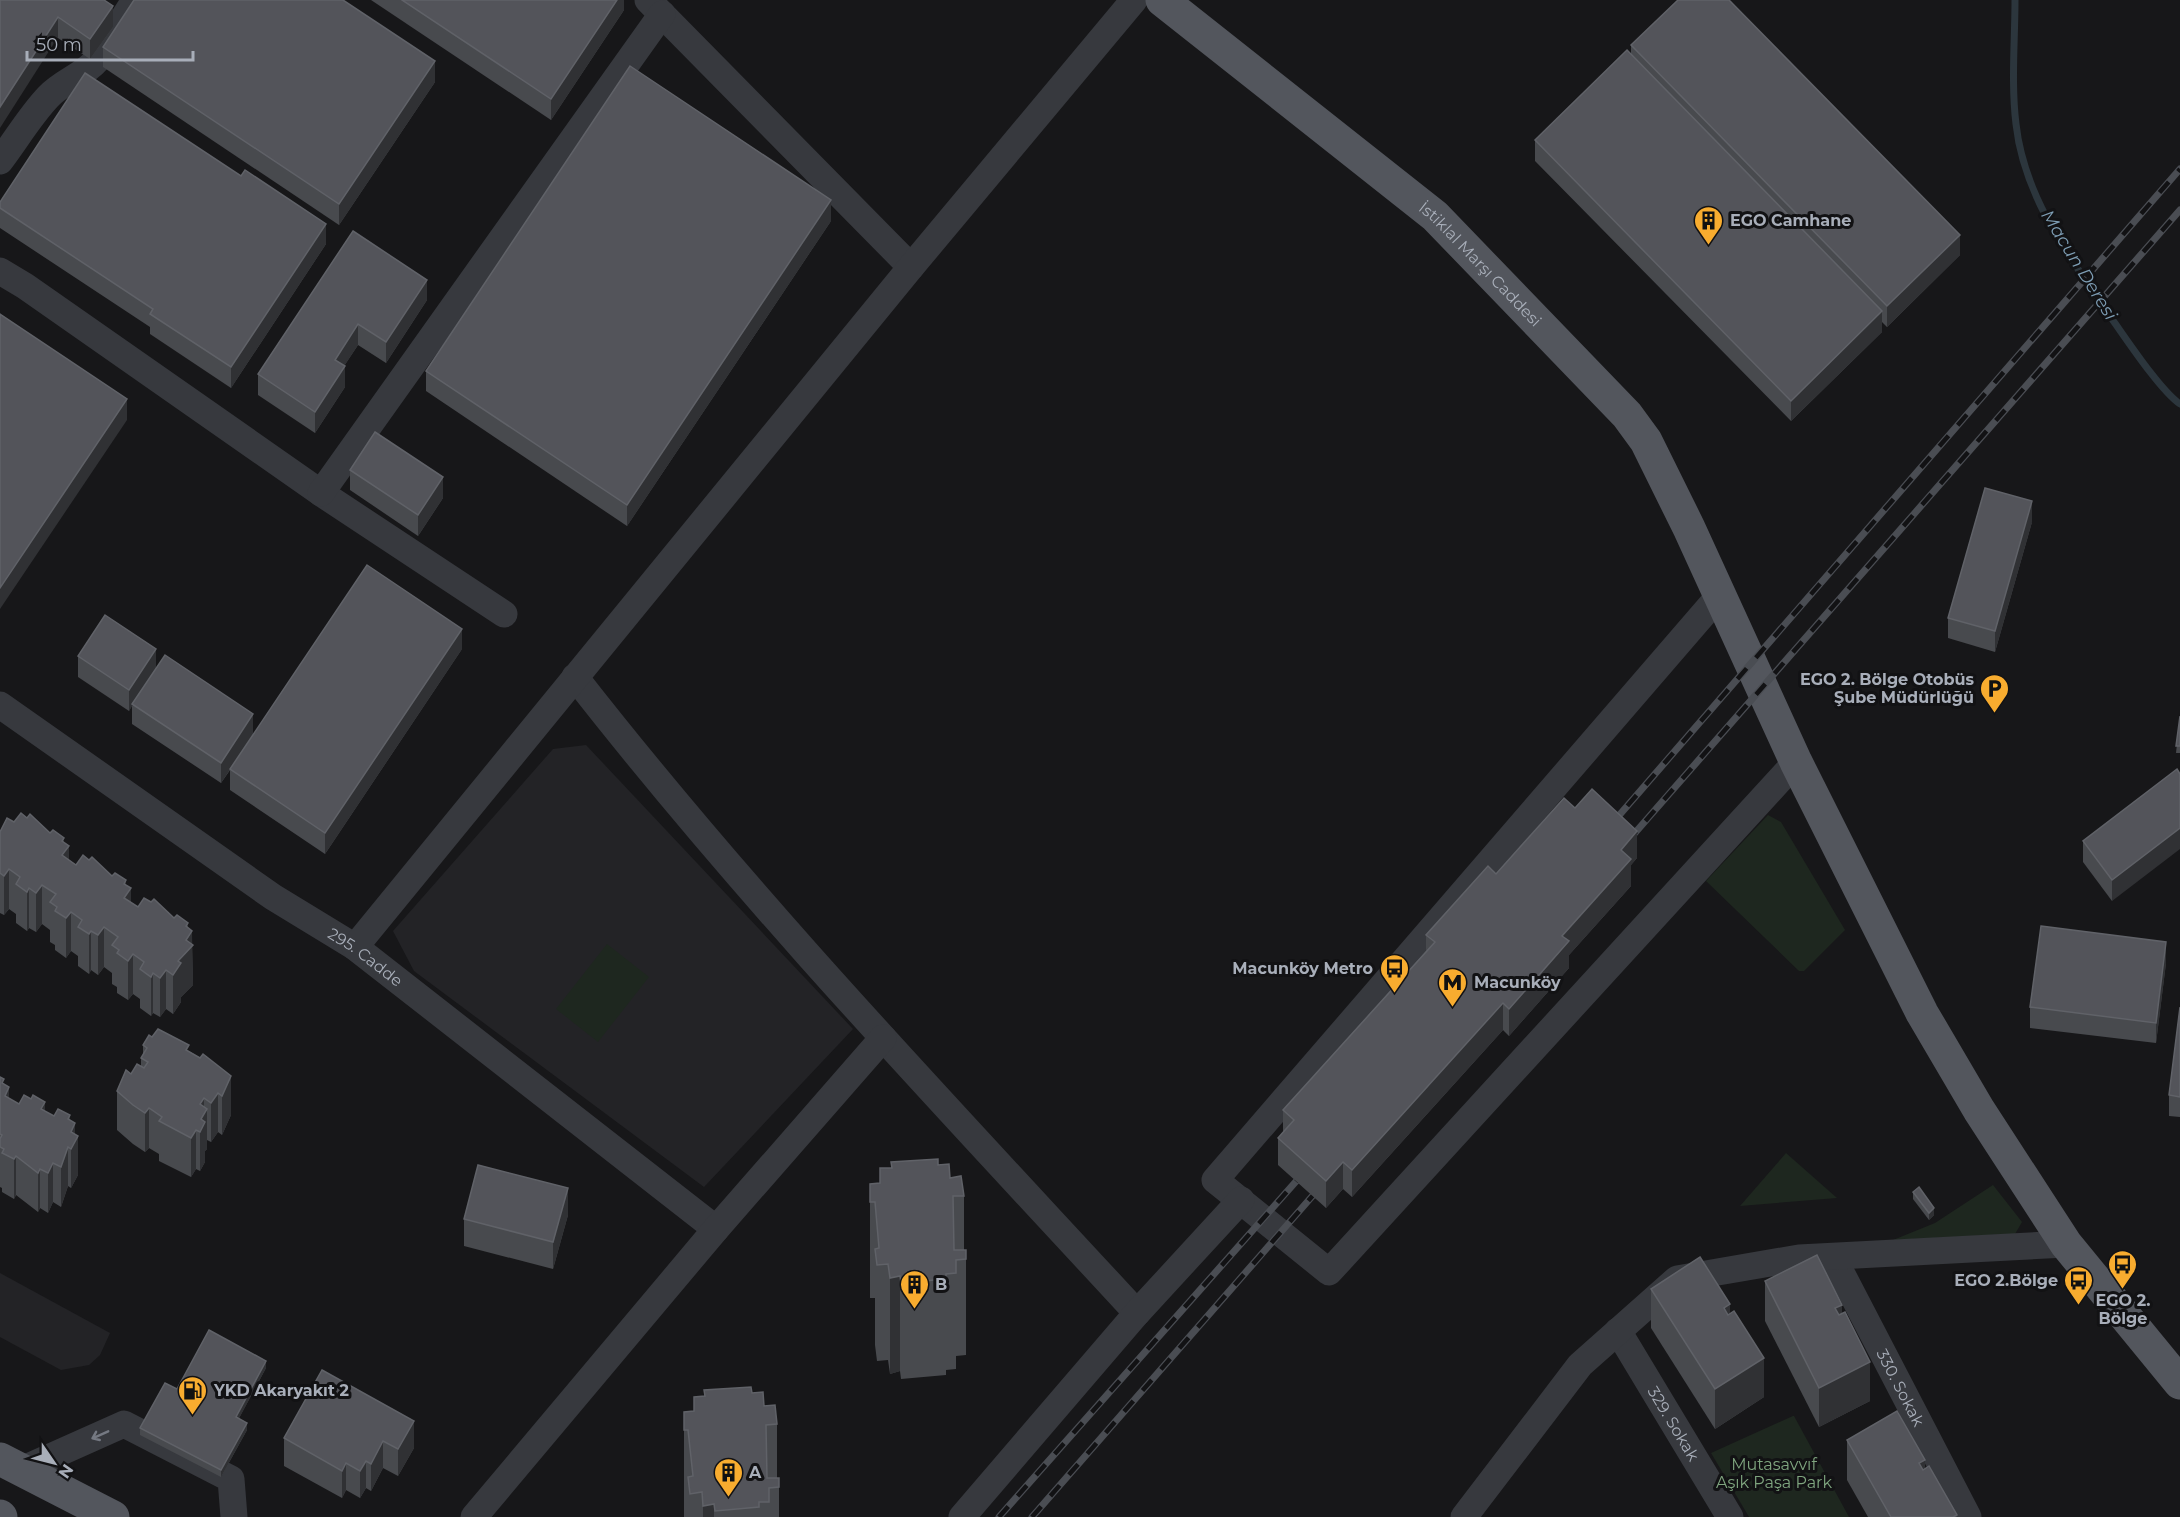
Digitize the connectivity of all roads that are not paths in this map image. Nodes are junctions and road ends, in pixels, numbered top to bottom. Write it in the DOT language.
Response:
graph roads {
  1 [pos="135,0"];
  2 [pos="1134,0"];
  3 [pos="1162,0"];
  4 [pos="655,7"];
  5 [pos="0,161"];
  6 [pos="911,267"];
  7 [pos="0,272"];
  8 [pos="321,493"];
  9 [pos="1719,596"];
  10 [pos="504,614"];
  11 [pos="575,677"];
  12 [pos="0,705"];
  13 [pos="1796,762"];
  14 [pos="355,947"];
  15 [pos="883,1038"];
  16 [pos="1241,1200"];
  17 [pos="716,1229"];
  18 [pos="2066,1244"];
  19 [pos="1833,1257"];
  20 [pos="1137,1313"];
  21 [pos="1618,1331"];
  22 [pos="2180,1383"];
  23 [pos="10,1465"];
  24 [pos="113,1517"];
  25 [pos="234,1517"];
  26 [pos="474,1517"];
  27 [pos="962,1517"];
  28 [pos="1464,1517"];
  29 [pos="1730,1517"];
  30 [pos="1968,1517"];
  1 -- 5 [label="street"];
  2 -- 6 [label="street"];
  3 -- 9 [label="main road, İstiklal Marşı Caddesi"];
  4 -- 6 [label="street"];
  4 -- 8 [label="street"];
  6 -- 11 [label="street"];
  7 -- 8 [label="street"];
  8 -- 10 [label="street"];
  9 -- 13 [label="main road, İstiklal Marşı Caddesi"];
  9 -- 16 [label="street"];
  11 -- 14 [label="street"];
  11 -- 15 [label="street"];
  12 -- 14 [label="street, 295. Cadde"];
  13 -- 16 [label="street"];
  13 -- 18 [label="main road, İstiklal Marşı Caddesi"];
  14 -- 17 [label="street, 295. Cadde"];
  15 -- 17 [label="street"];
  15 -- 20 [label="street"];
  16 -- 20 [label="street"];
  17 -- 26 [label="street"];
  18 -- 19 [label="street"];
  18 -- 22 [label="main road, İstiklal Marşı Caddesi"];
  19 -- 21 [label="street"];
  19 -- 30 [label="street, 330. Sokak"];
  20 -- 27 [label="street"];
  21 -- 28 [label="street"];
  21 -- 29 [label="street, 329. Sokak"];
  23 -- 24 [label="main road"];
  25 -- 23 [label="street, one-way"];
}
